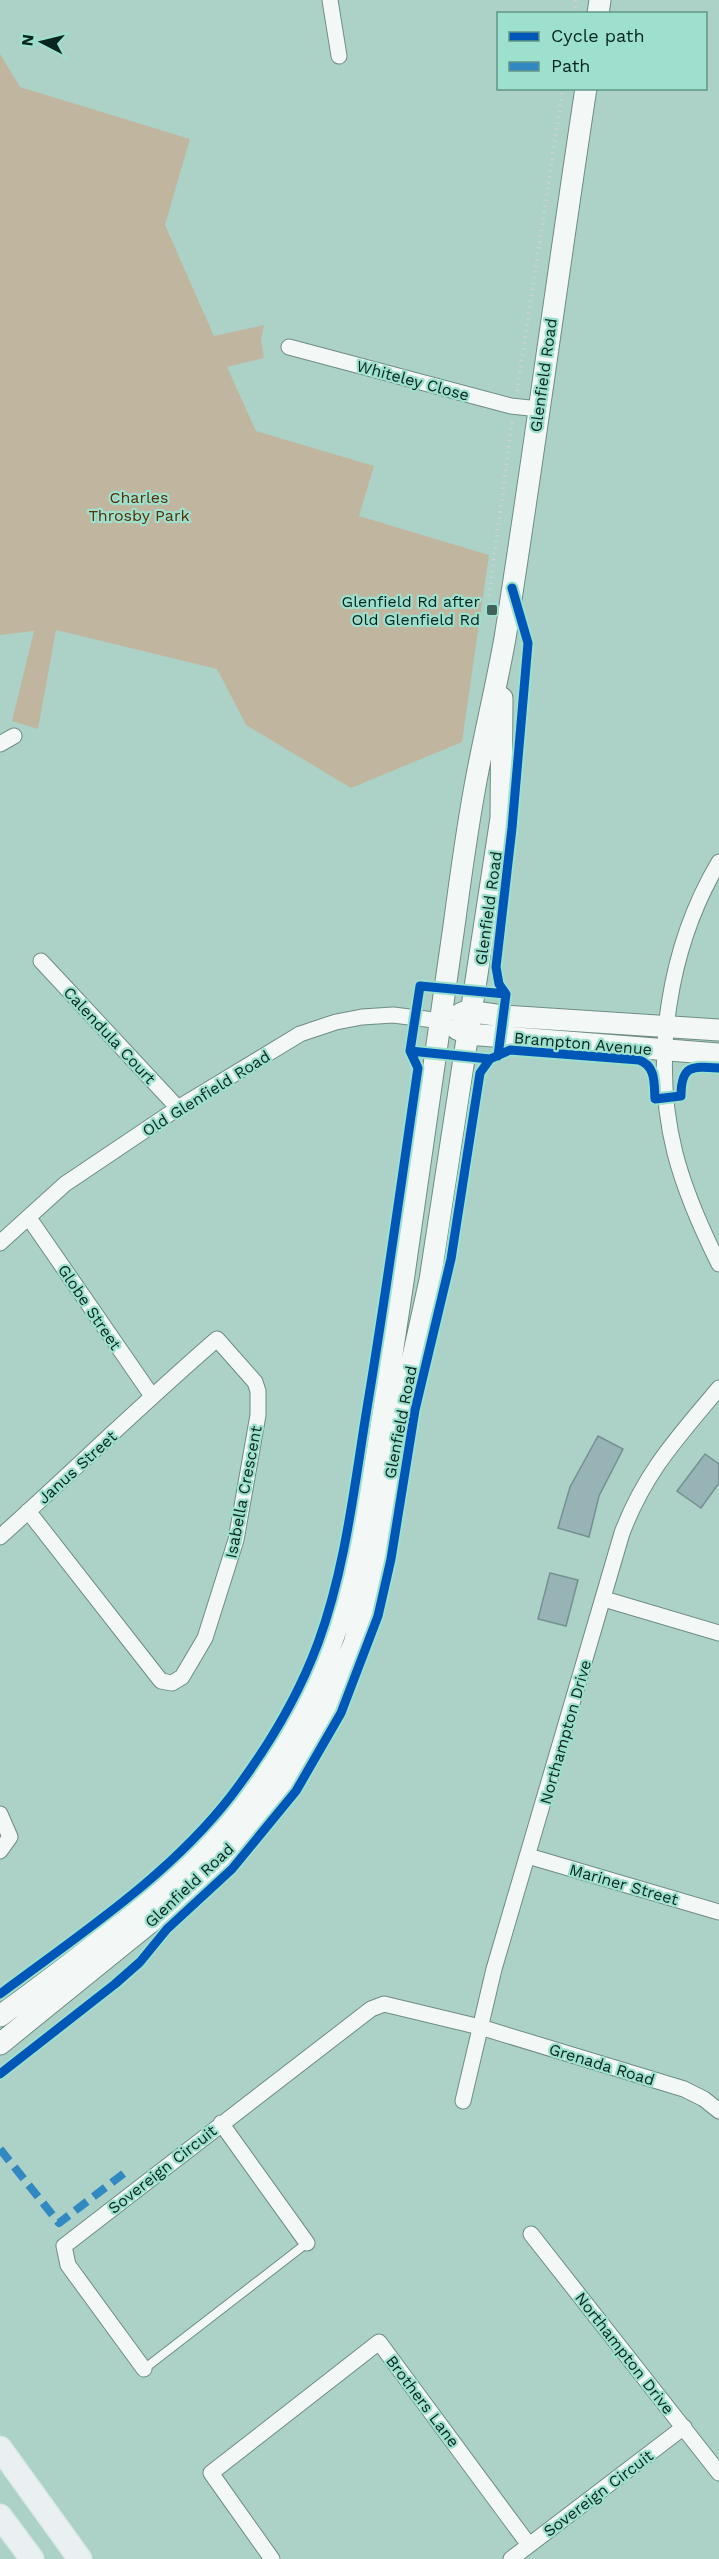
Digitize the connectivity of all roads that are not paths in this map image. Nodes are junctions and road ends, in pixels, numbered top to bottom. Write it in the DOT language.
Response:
graph roads {
  1 [pos="330,0"];
  2 [pos="339,56"];
  3 [pos="586,90"];
  4 [pos="289,346"];
  5 [pos="539,409"];
  6 [pos="501,662"];
  7 [pos="14,736"];
  8 [pos="0,744"];
  9 [pos="719,862"];
  10 [pos="41,961"];
  11 [pos="472,1012"];
  12 [pos="442,1021"];
  13 [pos="668,1026"];
  14 [pos="719,1030"];
  15 [pos="468,1034"];
  16 [pos="665,1049"];
  17 [pos="719,1054"];
  18 [pos="178,1108"];
  19 [pos="29,1218"];
  20 [pos="0,1243"];
  21 [pos="719,1264"];
  22 [pos="719,1388"];
  23 [pos="152,1396"];
  24 [pos="28,1511"];
  25 [pos="0,1537"];
  26 [pos="604,1599"];
  27 [pos="719,1633"];
  28 [pos="0,1814"];
  29 [pos="0,1851"];
  30 [pos="528,1856"];
  31 [pos="719,1912"];
  32 [pos="97,1967"];
  33 [pos="0,2016"];
  34 [pos="480,2027"];
  35 [pos="0,2043"];
  36 [pos="0,2060"];
  37 [pos="463,2101"];
  38 [pos="719,2112"];
  39 [pos="221,2122"];
  40 [pos="531,2234"];
  41 [pos="307,2243"];
  42 [pos="144,2368"];
  43 [pos="684,2427"];
  44 [pos="0,2448"];
  45 [pos="719,2473"];
  46 [pos="0,2516"];
  47 [pos="529,2545"];
  48 [pos="32,2559"];
  49 [pos="80,2559"];
  50 [pos="272,2559"];
  51 [pos="511,2559"];
  1 -- 2 [label="street"];
  3 -- 5 [label="main road, Glenfield Road"];
  4 -- 5 [label="street, Whiteley Close"];
  5 -- 6 [label="main road, Glenfield Road"];
  6 -- 11 [label="main road, Glenfield Road"];
  6 -- 12 [label="main road, Glenfield Road"];
  7 -- 8 [label="street"];
  9 -- 13 [label="street"];
  10 -- 18 [label="street, Calendula Court"];
  11 -- 12 [label="main road, Brampton Avenue"];
  11 -- 13 [label="main road, Brampton Avenue"];
  11 -- 15 [label="main road, Glenfield Road"];
  12 -- 15 [label="main road, Brampton Avenue"];
  12 -- 18 [label="street, Old Glenfield Road"];
  12 -- 33 [label="main road, Glenfield Road"];
  13 -- 14 [label="main road, Brampton Avenue"];
  13 -- 16 [label="street"];
  15 -- 16 [label="main road, Brampton Avenue"];
  15 -- 32 [label="main road, Glenfield Road"];
  16 -- 17 [label="main road, Brampton Avenue"];
  16 -- 21 [label="street"];
  18 -- 19 [label="street, Old Glenfield Road"];
  19 -- 20 [label="street, Old Glenfield Road"];
  19 -- 23 [label="street, Globe Street"];
  22 -- 26 [label="street, Northampton Drive"];
  23 -- 24 [label="street, Janus Street"];
  23 -- 24 [label="street, Isabella Crescent"];
  24 -- 25 [label="street, Janus Street"];
  26 -- 27 [label="street"];
  26 -- 30 [label="street, Northampton Drive"];
  28 -- 29 [label="street"];
  30 -- 31 [label="street, Mariner Street"];
  30 -- 34 [label="street, Northampton Drive"];
  32 -- 35 [label="main road, Glenfield Road"];
  32 -- 36 [label="main road"];
  34 -- 37 [label="street, Northampton Drive"];
  34 -- 38 [label="street, Grenada Road"];
  34 -- 39 [label="street, Sovereign Circuit"];
  39 -- 41 [label="street"];
  39 -- 42 [label="street, Sovereign Circuit"];
  40 -- 43 [label="street, Northampton Drive"];
  41 -- 42 [label="lane, Sovereign Circuit"];
  43 -- 45 [label="street, Northampton Drive"];
  43 -- 47 [label="street, Sovereign Circuit"];
  44 -- 49 [label="main road"];
  46 -- 48 [label="main road"];
  47 -- 50 [label="street, Brothers Lane"];
  47 -- 51 [label="street, Sovereign Circuit"];
}
